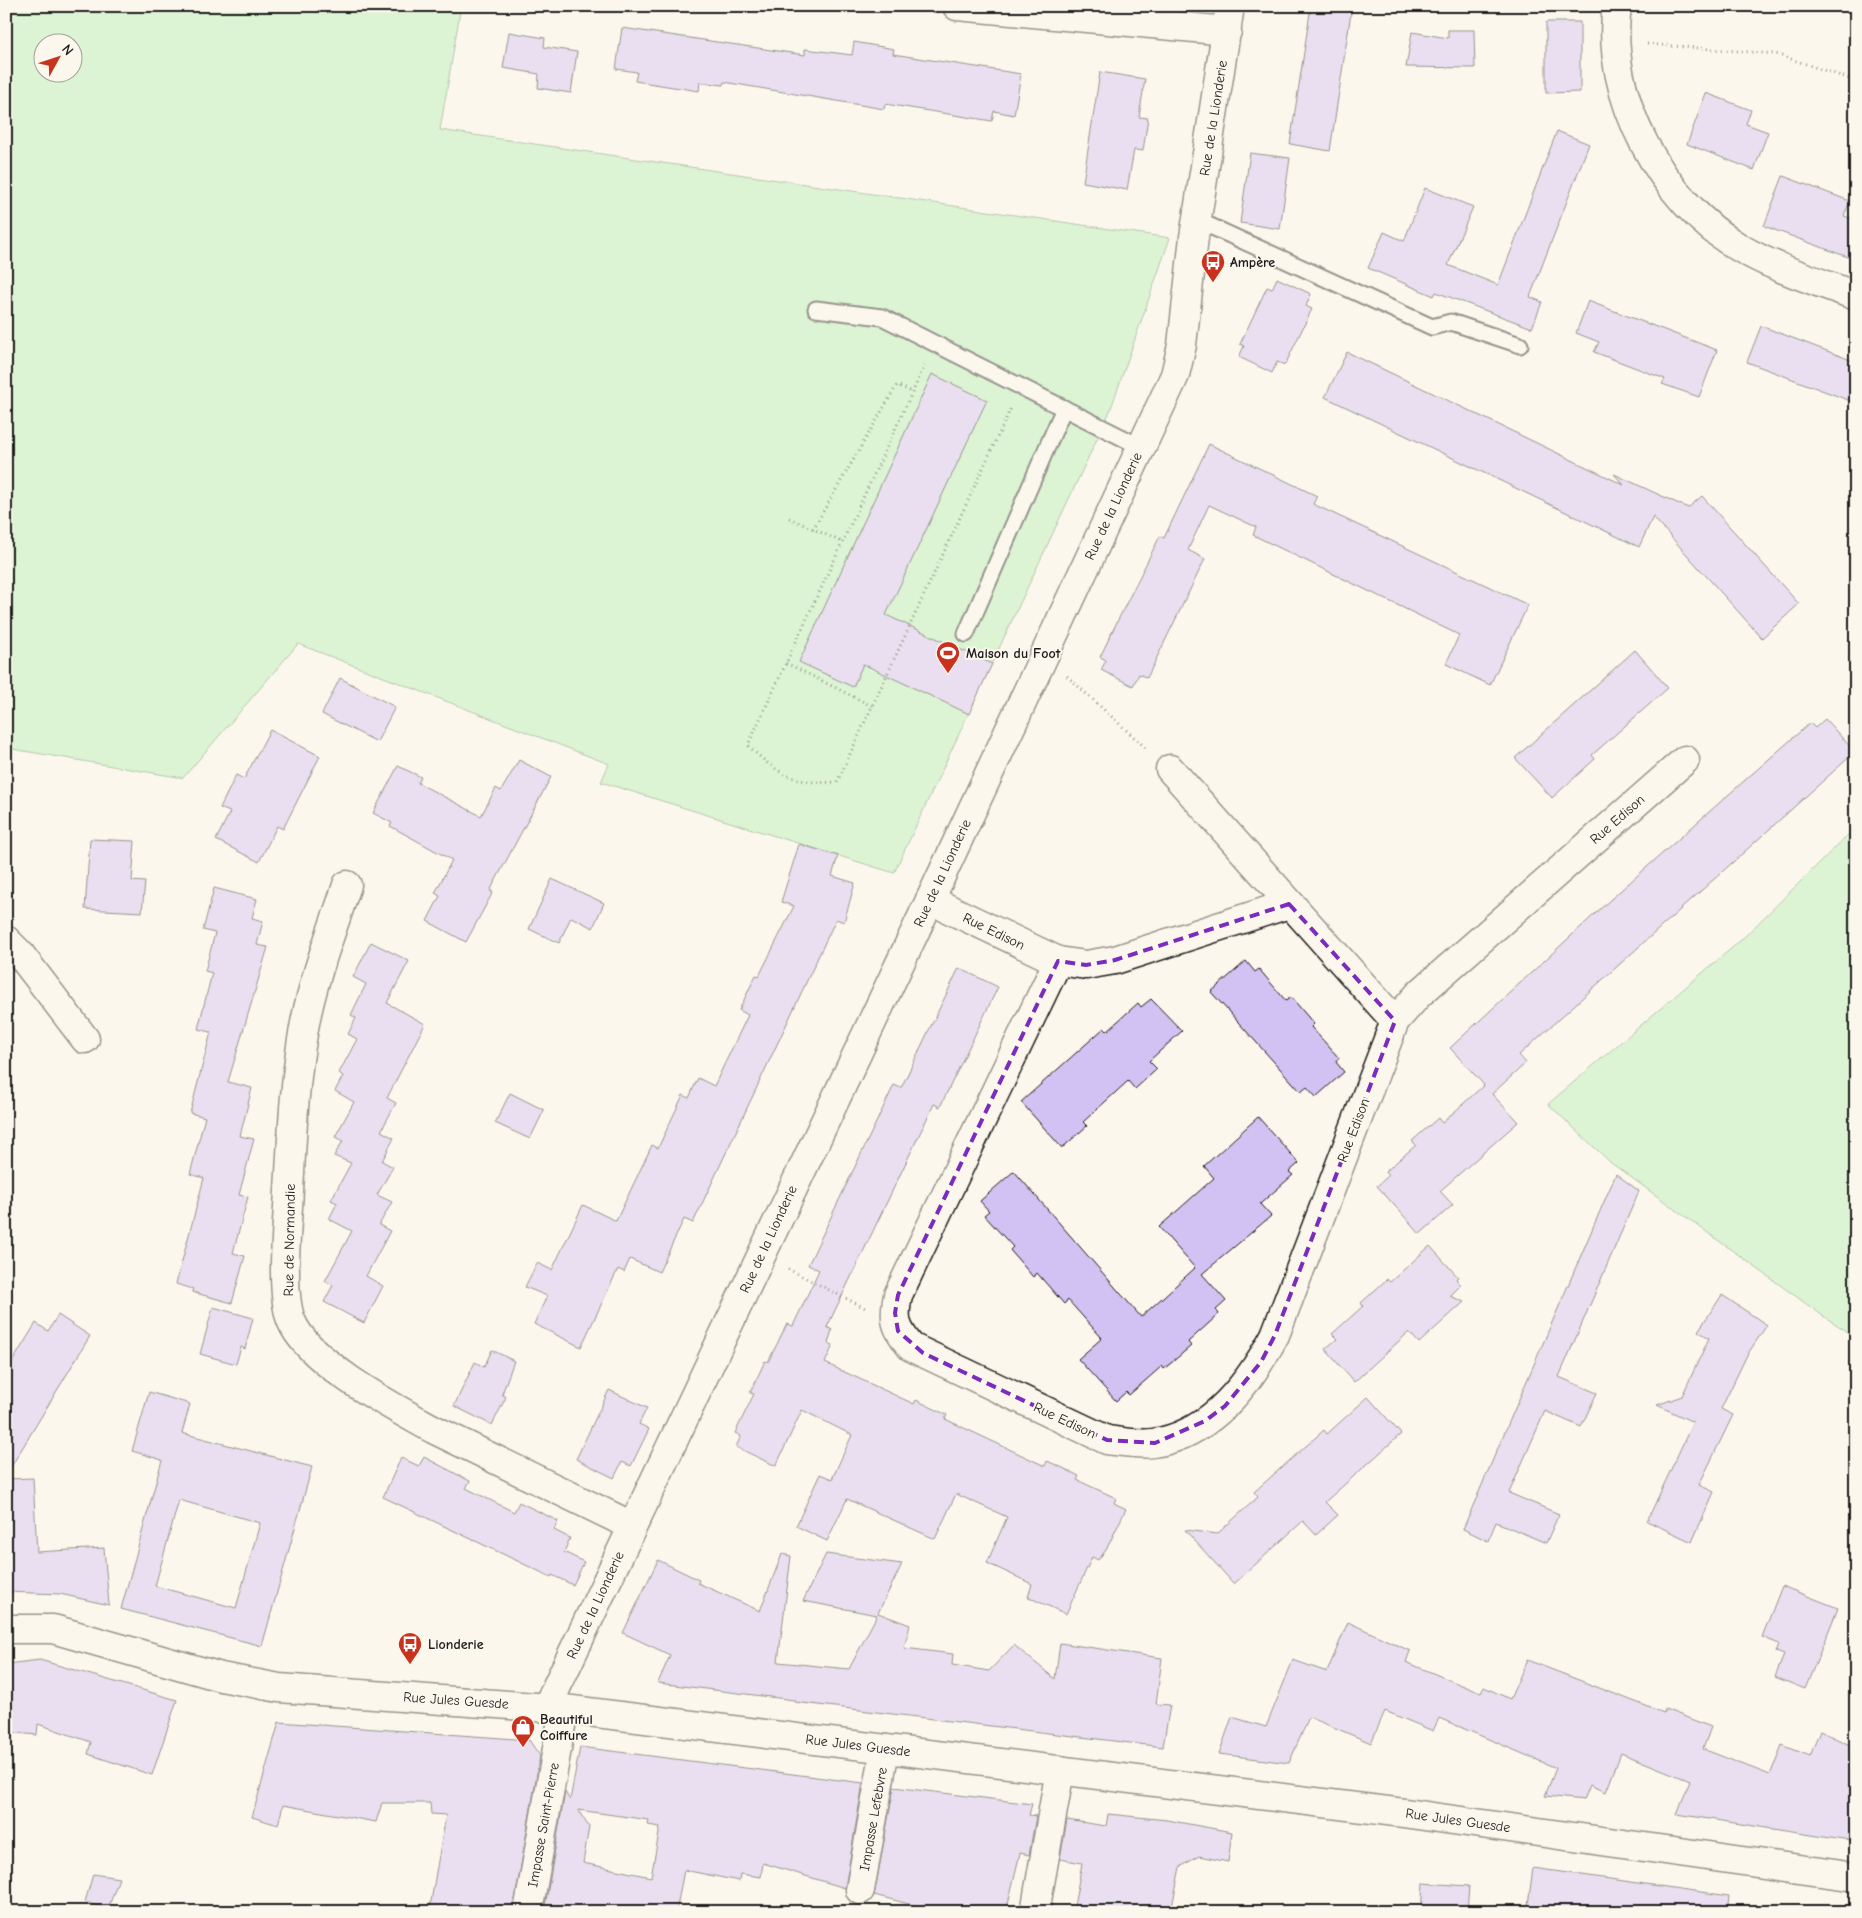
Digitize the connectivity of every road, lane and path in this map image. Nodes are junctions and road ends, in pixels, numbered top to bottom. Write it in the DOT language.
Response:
graph roads {
  1 [pos="957,6"];
  2 [pos="1617,6"];
  3 [pos="1228,19"];
  4 [pos="1616,42"];
  5 [pos="1856,81"];
  6 [pos="1197,220"];
  7 [pos="1856,296"];
  8 [pos="816,309"];
  9 [pos="935,344"];
  10 [pos="1520,345"];
  11 [pos="1022,387"];
  12 [pos="912,392"];
  13 [pos="1064,408"];
  14 [pos="1141,447"];
  15 [pos="789,518"];
  16 [pos="813,530"];
  17 [pos="842,542"];
  18 [pos="966,634"];
  19 [pos="1044,655"];
  20 [pos="786,663"];
  21 [pos="872,706"];
  22 [pos="1685,760"];
  23 [pos="1171,770"];
  24 [pos="346,885"];
  25 [pos="930,900"];
  26 [pos="1290,904"];
  27 [pos="6,940"];
  28 [pos="1058,962"];
  29 [pos="1395,1021"];
  30 [pos="85,1039"];
  31 [pos="760,1255"];
  32 [pos="896,1323"];
  33 [pos="632,1526"];
  34 [pos="6,1629"];
  35 [pos="555,1708"];
  36 [pos="885,1748"];
  37 [pos="1060,1770"];
  38 [pos="1856,1877"];
  39 [pos="860,1890"];
  40 [pos="528,1912"];
  41 [pos="1035,1912"];
  1 -- 3 [label="street"];
  2 -- 4 [label="street"];
  3 -- 6 [label="street, Rue de la Lionderie"];
  4 -- 5 [label="path"];
  4 -- 7 [label="street"];
  6 -- 10 [label="lane"];
  6 -- 14 [label="street, Rue de la Lionderie"];
  8 -- 9 [label="lane"];
  9 -- 11 [label="lane"];
  9 -- 12 [label="path"];
  11 -- 13 [label="lane"];
  11 -- 21 [label="path"];
  12 -- 16 [label="path"];
  12 -- 17 [label="path"];
  13 -- 14 [label="lane"];
  13 -- 18 [label="lane"];
  14 -- 19 [label="street, Rue de la Lionderie"];
  15 -- 16 [label="path"];
  16 -- 17 [label="path"];
  17 -- 20 [label="path"];
  19 -- 23 [label="path"];
  19 -- 25 [label="street, Rue de la Lionderie"];
  20 -- 21 [label="path"];
  20 -- 21 [label="path"];
  22 -- 29 [label="street, Rue Edison"];
  23 -- 26 [label="street"];
  24 -- 33 [label="street, Rue de Normandie"];
  25 -- 28 [label="street, Rue Edison"];
  25 -- 31 [label="street, Rue de la Lionderie"];
  26 -- 28 [label="street, Rue Edison"];
  26 -- 29 [label="street"];
  27 -- 30 [label="street"];
  28 -- 32 [label="street"];
  29 -- 32 [label="street, Rue Edison"];
  31 -- 32 [label="path"];
  31 -- 33 [label="street, Rue de la Lionderie"];
  33 -- 35 [label="street, Rue de la Lionderie"];
  34 -- 35 [label="street, Rue Jules Guesde"];
  35 -- 36 [label="street, Rue Jules Guesde"];
  35 -- 40 [label="street, Impasse Saint-Pierre"];
  36 -- 37 [label="street, Rue Jules Guesde"];
  36 -- 39 [label="street, Impasse Lefebvre"];
  37 -- 38 [label="street, Rue Jules Guesde"];
  37 -- 41 [label="street"];
}
